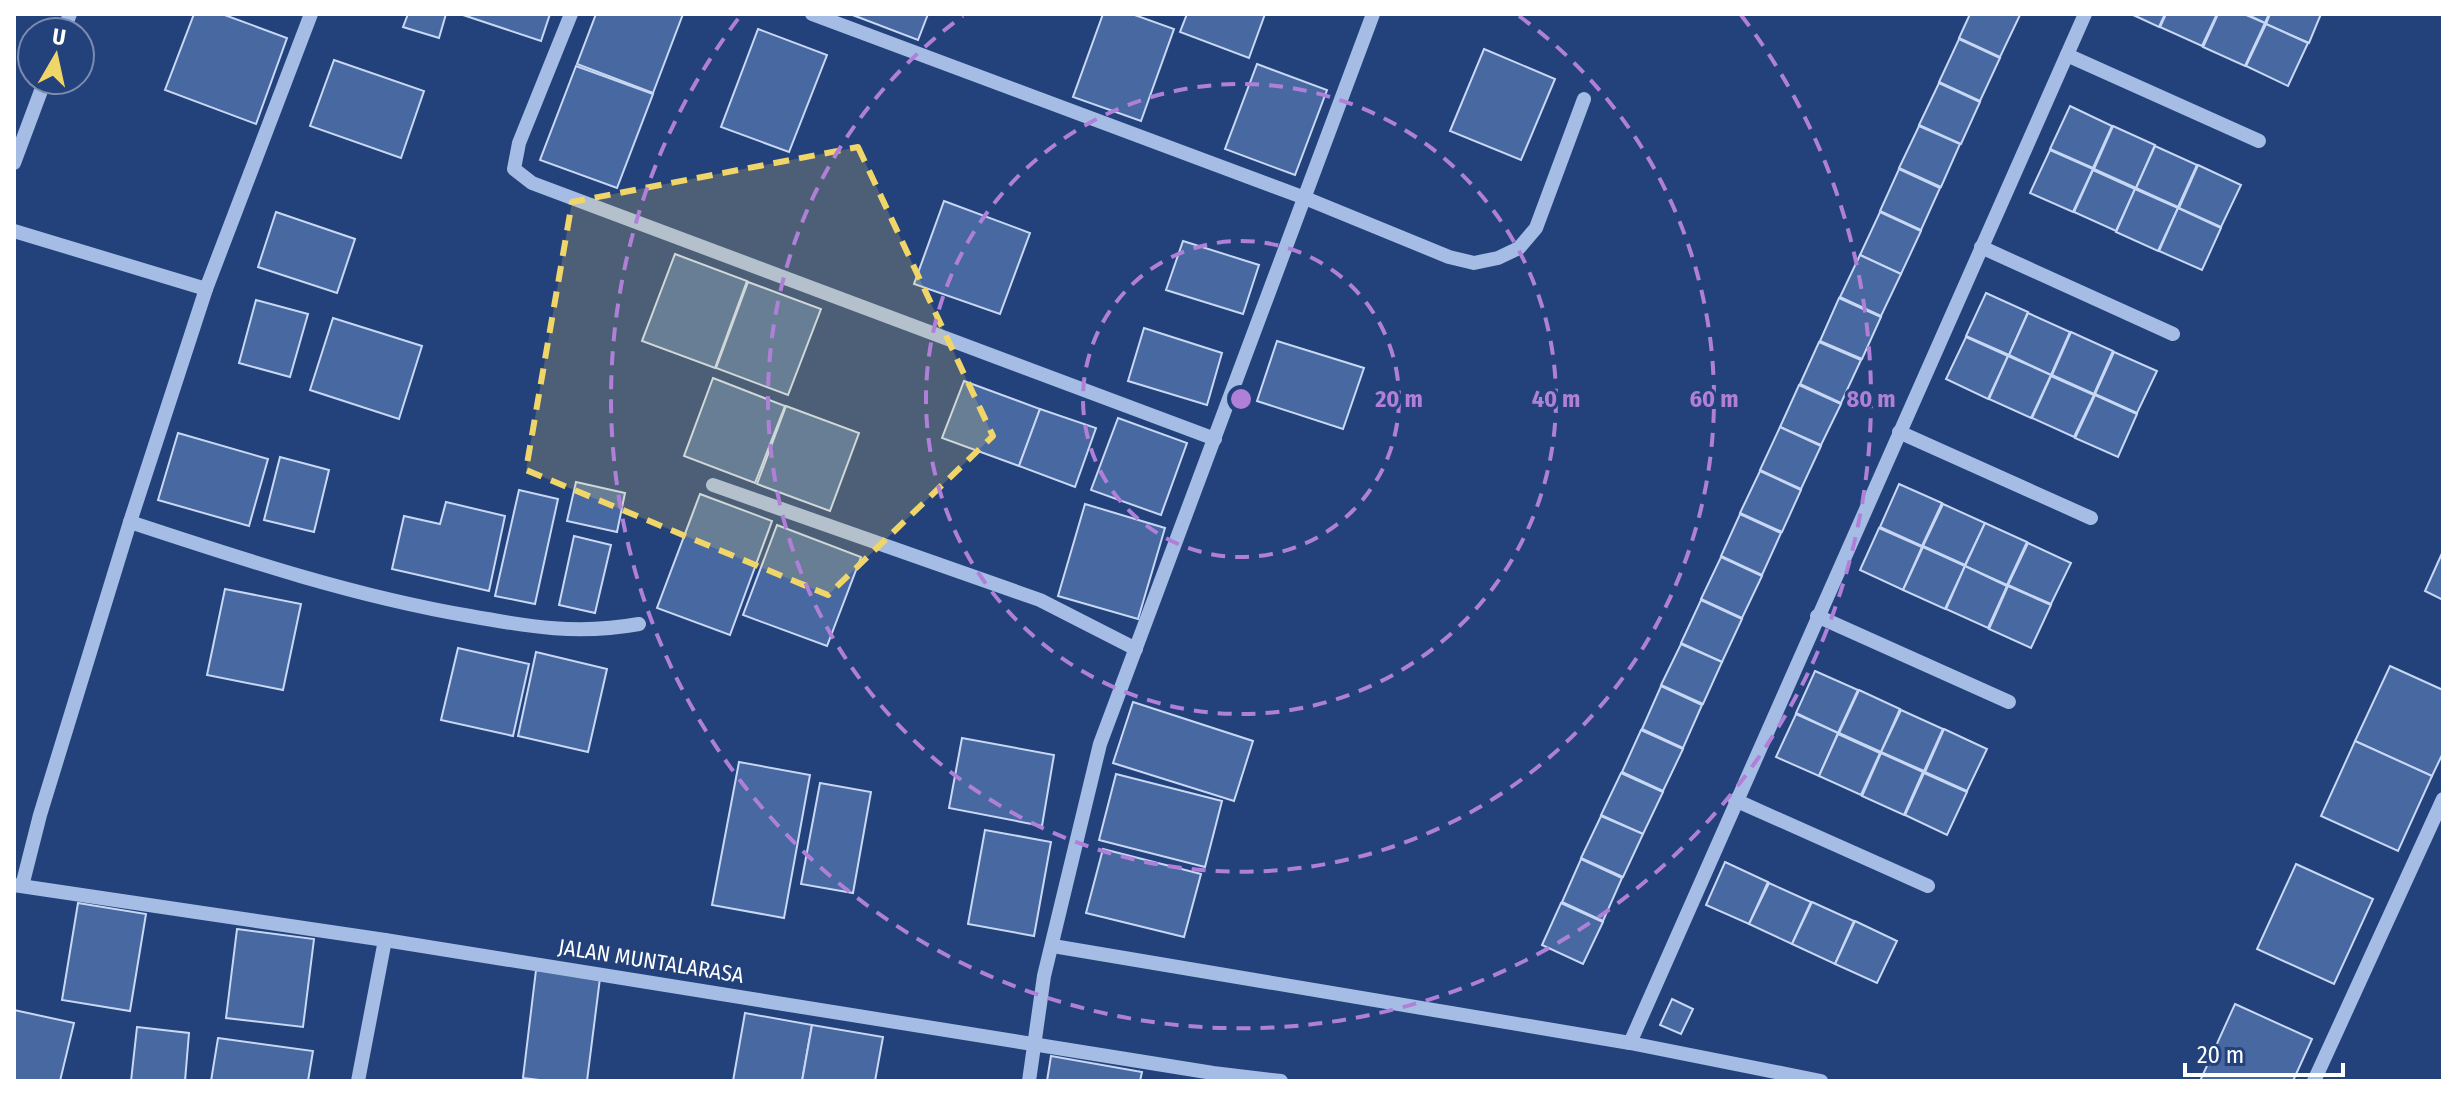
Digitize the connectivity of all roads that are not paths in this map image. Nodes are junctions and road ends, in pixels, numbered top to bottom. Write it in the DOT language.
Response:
graph roads {
  1 [pos="311,14"];
  2 [pos="571,14"];
  3 [pos="812,14"];
  4 [pos="1373,14"];
  5 [pos="2085,14"];
  6 [pos="2067,55"];
  7 [pos="39,96"];
  8 [pos="1584,99"];
  9 [pos="2259,141"];
  10 [pos="14,163"];
  11 [pos="1305,198"];
  12 [pos="14,231"];
  13 [pos="1981,247"];
  14 [pos="206,289"];
  15 [pos="2173,334"];
  16 [pos="1899,432"];
  17 [pos="1215,439"];
  18 [pos="713,485"];
  19 [pos="2091,518"];
  20 [pos="130,522"];
  21 [pos="1817,616"];
  22 [pos="639,624"];
  23 [pos="1136,649"];
  24 [pos="2009,702"];
  25 [pos="2443,799"];
  26 [pos="1735,800"];
  27 [pos="18,886"];
  28 [pos="1928,886"];
  29 [pos="385,940"];
  30 [pos="1053,946"];
  31 [pos="1630,1043"];
  32 [pos="1033,1044"];
  33 [pos="358,1081"];
  34 [pos="1029,1081"];
  35 [pos="1281,1081"];
  36 [pos="1821,1081"];
  37 [pos="2314,1081"];
  1 -- 14 [label="street"];
  2 -- 17 [label="street"];
  3 -- 11 [label="street"];
  4 -- 11 [label="street"];
  5 -- 6 [label="street"];
  6 -- 9 [label="street"];
  6 -- 13 [label="street"];
  7 -- 10 [label="street"];
  8 -- 11 [label="street"];
  11 -- 17 [label="street"];
  12 -- 14 [label="street"];
  13 -- 15 [label="street"];
  13 -- 16 [label="street"];
  14 -- 20 [label="street"];
  16 -- 19 [label="street"];
  16 -- 21 [label="street"];
  17 -- 23 [label="street"];
  18 -- 23 [label="street"];
  20 -- 22 [label="street"];
  20 -- 27 [label="street"];
  21 -- 24 [label="street"];
  21 -- 26 [label="street"];
  23 -- 30 [label="street"];
  25 -- 37 [label="street"];
  26 -- 28 [label="street"];
  26 -- 31 [label="street"];
  27 -- 29 [label="street, JALAN MUNTALARASA"];
  29 -- 32 [label="street, JALAN MUNTALARASA"];
  29 -- 33 [label="street"];
  30 -- 31 [label="street"];
  30 -- 32 [label="street"];
  31 -- 36 [label="street"];
  32 -- 34 [label="street"];
  32 -- 35 [label="street, JALAN MUNTALARASA"];
}
